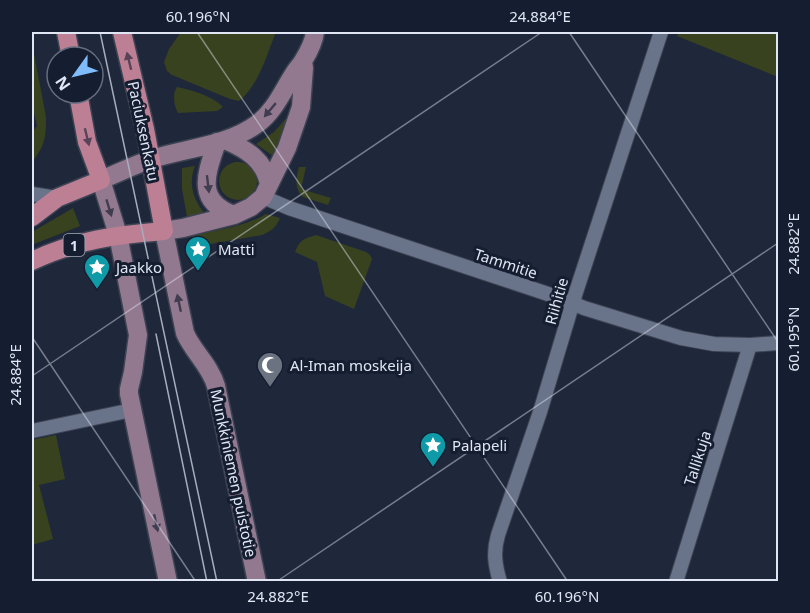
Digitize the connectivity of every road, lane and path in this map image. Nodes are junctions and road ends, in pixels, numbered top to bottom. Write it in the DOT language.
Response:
graph roads {
  1 [pos="122,32"];
  2 [pos="661,32"];
  3 [pos="317,33"];
  4 [pos="303,62"];
  5 [pos="80,105"];
  6 [pos="221,141"];
  7 [pos="151,159"];
  8 [pos="101,180"];
  9 [pos="266,191"];
  10 [pos="32,194"];
  11 [pos="57,198"];
  12 [pos="234,215"];
  13 [pos="32,217"];
  14 [pos="164,231"];
  15 [pos="118,235"];
  16 [pos="32,261"];
  17 [pos="572,303"];
  18 [pos="778,343"];
  19 [pos="750,345"];
  20 [pos="132,410"];
  21 [pos="32,431"];
  22 [pos="168,582"];
  23 [pos="257,582"];
  24 [pos="500,582"];
  25 [pos="676,582"];
  7 -- 1 [label="main road, Paciuksenkatu, one-way"];
  2 -- 17 [label="street, Riihitie"];
  3 -- 4 [label="street"];
  4 -- 6 [label="street, one-way"];
  4 -- 9 [label="street"];
  5 -- 8 [label="main road, one-way"];
  6 -- 7 [label="street"];
  6 -- 9 [label="street"];
  6 -- 12 [label="street, one-way"];
  7 -- 8 [label="street"];
  7 -- 14 [label="main road, Paciuksenkatu"];
  8 -- 11 [label="main road"];
  8 -- 15 [label="street, one-way"];
  9 -- 12 [label="street"];
  9 -- 17 [label="street, Tammitie"];
  10 -- 11 [label="street"];
  11 -- 13 [label="main road"];
  12 -- 14 [label="street"];
  14 -- 15 [label="main road"];
  23 -- 14 [label="street, Munkkiniemen puistotie, one-way"];
  15 -- 16 [label="main road, 1"];
  15 -- 20 [label="street"];
  17 -- 19 [label="street, Tammitie"];
  17 -- 24 [label="street, Riihitie"];
  18 -- 19 [label="street, Tammitie"];
  19 -- 25 [label="street, Tallikuja"];
  20 -- 21 [label="street"];
  20 -- 22 [label="street, one-way"];
}
